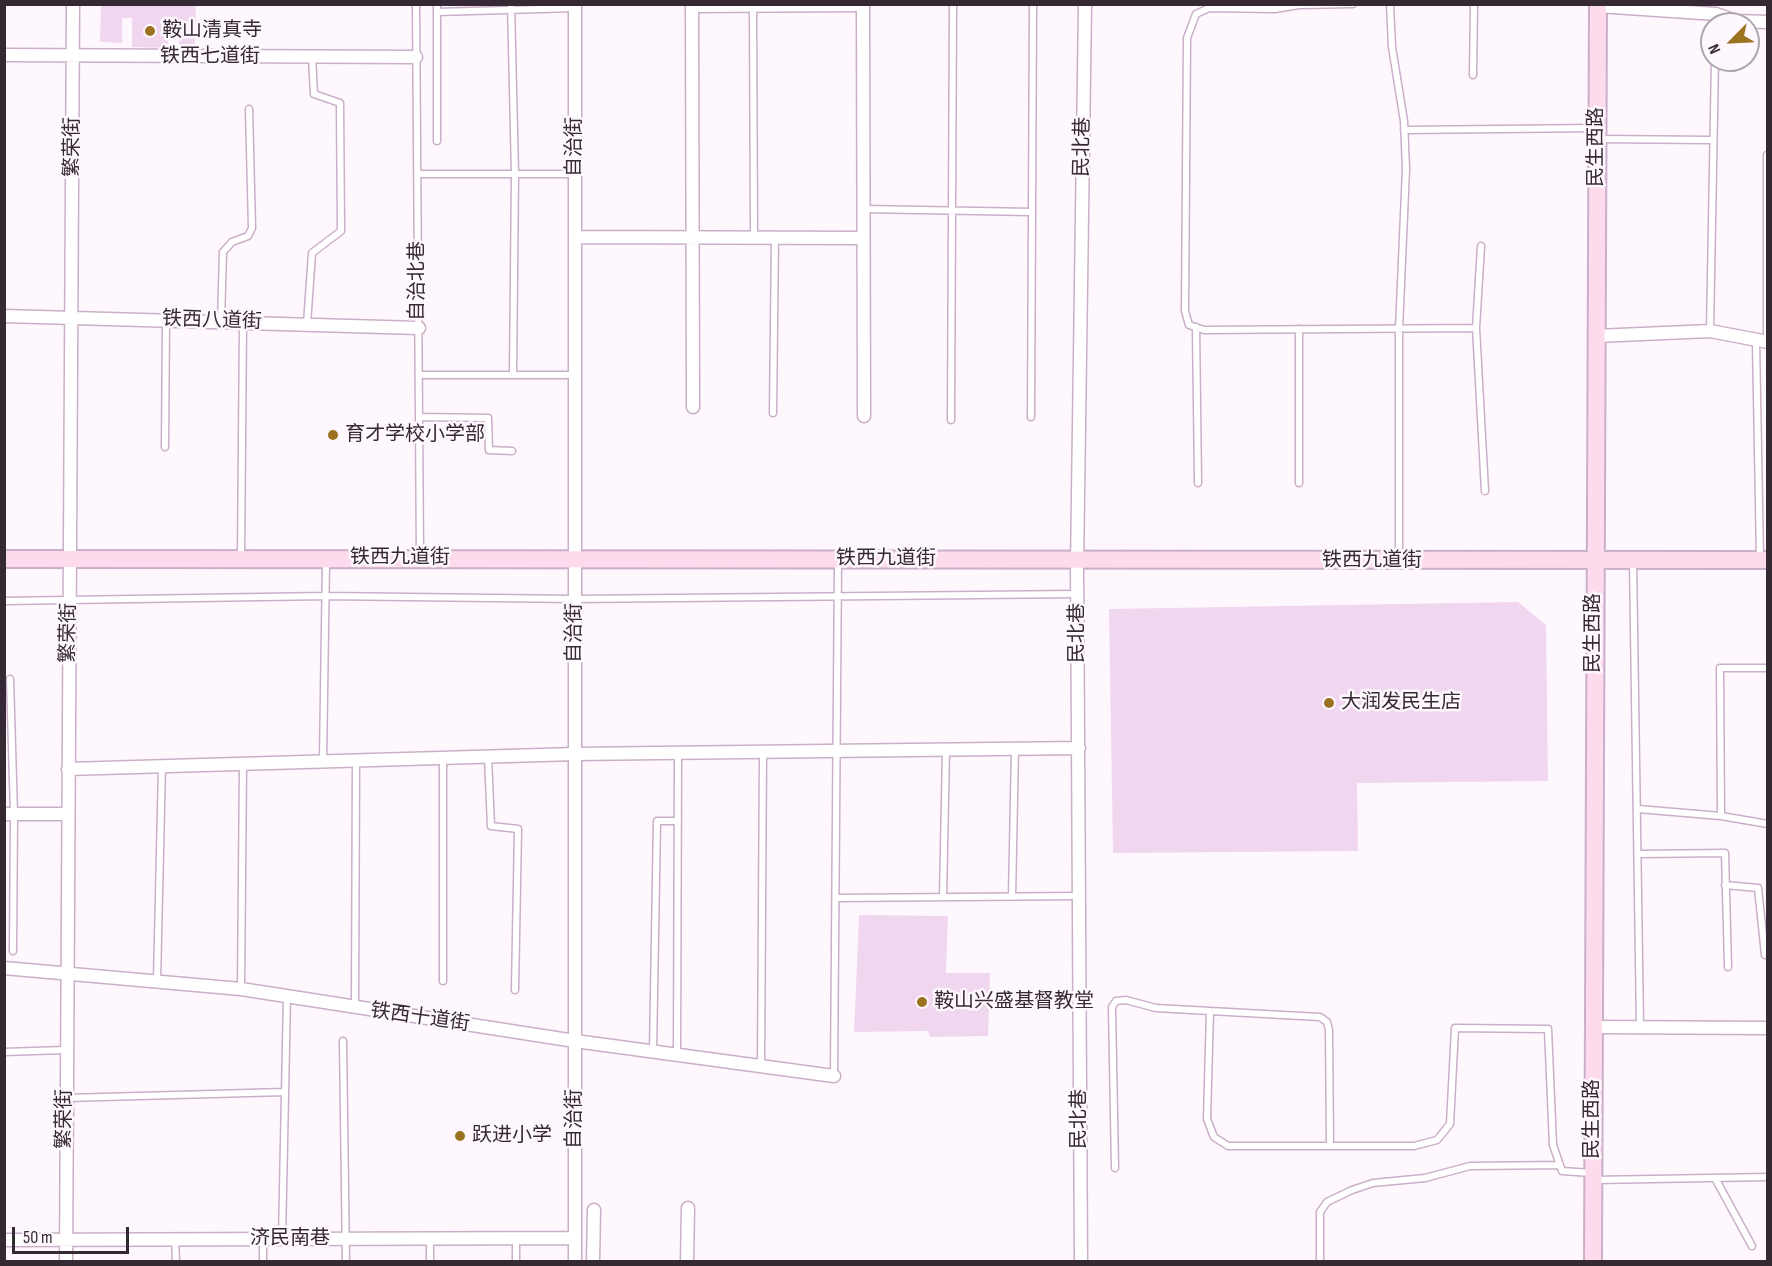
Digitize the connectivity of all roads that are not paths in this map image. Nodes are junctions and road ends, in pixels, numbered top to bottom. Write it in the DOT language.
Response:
graph roads {
  1 [pos="74,4"];
  2 [pos="416,4"];
  3 [pos="437,4"];
  4 [pos="953,4"];
  5 [pos="1033,4"];
  6 [pos="1085,4"];
  7 [pos="1353,4"];
  8 [pos="1390,4"];
  9 [pos="1474,4"];
  10 [pos="1598,5"];
  11 [pos="575,6"];
  12 [pos="772,6"];
  13 [pos="863,6"];
  14 [pos="1209,6"];
  15 [pos="511,7"];
  16 [pos="692,7"];
  17 [pos="753,9"];
  18 [pos="437,12"];
  19 [pos="1700,17"];
  20 [pos="4,55"];
  21 [pos="73,57"];
  22 [pos="312,57"];
  23 [pos="416,57"];
  24 [pos="1715,72"];
  25 [pos="1473,75"];
  26 [pos="249,109"];
  27 [pos="1404,129"];
  28 [pos="1597,134"];
  29 [pos="1713,140"];
  30 [pos="437,141"];
  31 [pos="1767,155"];
  32 [pos="418,174"];
  33 [pos="515,174"];
  34 [pos="575,174"];
  35 [pos="862,209"];
  36 [pos="952,210"];
  37 [pos="1032,212"];
  38 [pos="693,236"];
  39 [pos="575,237"];
  40 [pos="754,237"];
  41 [pos="775,237"];
  42 [pos="862,238"];
  43 [pos="1480,246"];
  44 [pos="1767,254"];
  45 [pos="4,316"];
  46 [pos="72,316"];
  47 [pos="165,320"];
  48 [pos="221,321"];
  49 [pos="243,322"];
  50 [pos="307,324"];
  51 [pos="1196,327"];
  52 [pos="419,328"];
  53 [pos="1476,328"];
  54 [pos="1399,329"];
  55 [pos="1299,330"];
  56 [pos="1710,331"];
  57 [pos="1596,336"];
  58 [pos="1764,342"];
  59 [pos="419,375"];
  60 [pos="513,375"];
  61 [pos="575,375"];
  62 [pos="693,406"];
  63 [pos="773,413"];
  64 [pos="864,416"];
  65 [pos="419,417"];
  66 [pos="1031,417"];
  67 [pos="951,420"];
  68 [pos="165,447"];
  69 [pos="512,451"];
  70 [pos="1198,483"];
  71 [pos="1299,483"];
  72 [pos="1485,491"];
  73 [pos="420,558"];
  74 [pos="575,558"];
  75 [pos="4,559"];
  76 [pos="70,559"];
  77 [pos="241,559"];
  78 [pos="326,559"];
  79 [pos="838,559"];
  80 [pos="1077,560"];
  81 [pos="1764,560"];
  82 [pos="1398,561"];
  83 [pos="1594,561"];
  84 [pos="1633,561"];
  85 [pos="1078,594"];
  86 [pos="838,595"];
  87 [pos="325,596"];
  88 [pos="575,599"];
  89 [pos="4,601"];
  90 [pos="70,601"];
  91 [pos="1767,668"];
  92 [pos="10,679"];
  93 [pos="1079,748"];
  94 [pos="1015,749"];
  95 [pos="946,750"];
  96 [pos="838,751"];
  97 [pos="763,752"];
  98 [pos="678,753"];
  99 [pos="575,754"];
  100 [pos="488,756"];
  101 [pos="443,758"];
  102 [pos="356,760"];
  103 [pos="323,761"];
  104 [pos="243,764"];
  105 [pos="162,766"];
  106 [pos="68,769"];
  107 [pos="1638,809"];
  108 [pos="9,814"];
  109 [pos="67,814"];
  110 [pos="1721,816"];
  111 [pos="678,821"];
  112 [pos="1767,824"];
  113 [pos="1639,854"];
  114 [pos="1725,885"];
  115 [pos="1079,896"];
  116 [pos="943,897"];
  117 [pos="1012,897"];
  118 [pos="836,898"];
  119 [pos="13,951"];
  120 [pos="1765,955"];
  121 [pos="1728,967"];
  122 [pos="4,968"];
  123 [pos="66,973"];
  124 [pos="157,980"];
  125 [pos="443,981"];
  126 [pos="241,990"];
  127 [pos="515,990"];
  128 [pos="287,996"];
  129 [pos="354,1008"];
  130 [pos="1210,1011"];
  131 [pos="1594,1027"];
  132 [pos="1640,1027"];
  133 [pos="1767,1028"];
  134 [pos="343,1041"];
  135 [pos="575,1041"];
  136 [pos="65,1050"];
  137 [pos="653,1051"];
  138 [pos="4,1052"];
  139 [pos="676,1054"];
  140 [pos="761,1066"];
  141 [pos="834,1076"];
  142 [pos="285,1092"];
  143 [pos="65,1098"];
  144 [pos="1330,1146"];
  145 [pos="1560,1165"];
  146 [pos="1115,1168"];
  147 [pos="1593,1177"];
  148 [pos="1767,1177"];
  149 [pos="1715,1178"];
  150 [pos="688,1208"];
  151 [pos="594,1210"];
  152 [pos="516,1238"];
  153 [pos="575,1238"];
  154 [pos="66,1239"];
  155 [pos="176,1239"];
  156 [pos="263,1239"];
  157 [pos="282,1239"];
  158 [pos="346,1239"];
  159 [pos="430,1239"];
  160 [pos="4,1240"];
  161 [pos="1752,1246"];
  162 [pos="66,1262"];
  163 [pos="176,1262"];
  164 [pos="263,1262"];
  165 [pos="346,1262"];
  166 [pos="430,1262"];
  167 [pos="516,1262"];
  168 [pos="575,1262"];
  169 [pos="593,1262"];
  170 [pos="687,1262"];
  171 [pos="1081,1262"];
  172 [pos="1320,1262"];
  173 [pos="1593,1262"];
  1 -- 21 [label="street, 繁荣街"];
  2 -- 23 [label="lane, 自治北巷"];
  3 -- 18 [label="lane"];
  4 -- 36 [label="lane"];
  5 -- 37 [label="lane"];
  6 -- 80 [label="street, 民北巷"];
  7 -- 14 [label="lane"];
  8 -- 27 [label="lane"];
  9 -- 25 [label="lane"];
  10 -- 19 [label="street"];
  10 -- 28 [label="main road, 民生西路"];
  11 -- 15 [label="lane"];
  11 -- 34 [label="street, 自治街"];
  12 -- 13 [label="lane"];
  12 -- 17 [label="lane"];
  13 -- 35 [label="street"];
  14 -- 51 [label="lane"];
  15 -- 18 [label="lane"];
  15 -- 33 [label="lane"];
  16 -- 17 [label="lane"];
  16 -- 38 [label="street"];
  17 -- 40 [label="lane"];
  18 -- 30 [label="lane"];
  20 -- 21 [label="street, 铁西七道街"];
  21 -- 22 [label="street, 铁西七道街"];
  21 -- 46 [label="street, 繁荣街"];
  22 -- 23 [label="street, 铁西七道街"];
  22 -- 50 [label="lane"];
  23 -- 32 [label="lane, 自治北巷"];
  24 -- 29 [label="lane"];
  26 -- 48 [label="lane"];
  27 -- 28 [label="lane"];
  27 -- 54 [label="lane"];
  28 -- 29 [label="lane"];
  28 -- 57 [label="main road, 民生西路"];
  29 -- 56 [label="lane"];
  31 -- 44 [label="lane"];
  32 -- 33 [label="lane"];
  32 -- 52 [label="lane, 自治北巷"];
  33 -- 34 [label="lane"];
  33 -- 60 [label="lane"];
  34 -- 39 [label="street, 自治街"];
  35 -- 36 [label="lane"];
  35 -- 42 [label="street"];
  36 -- 37 [label="lane"];
  36 -- 67 [label="lane"];
  37 -- 66 [label="lane"];
  38 -- 39 [label="street"];
  38 -- 40 [label="street"];
  38 -- 62 [label="street"];
  39 -- 61 [label="street, 自治街"];
  40 -- 41 [label="street"];
  41 -- 42 [label="street"];
  41 -- 63 [label="lane"];
  42 -- 64 [label="street"];
  43 -- 53 [label="lane"];
  44 -- 58 [label="lane"];
  45 -- 46 [label="street, 铁西八道街"];
  46 -- 47 [label="street, 铁西八道街"];
  46 -- 76 [label="street, 繁荣街"];
  47 -- 48 [label="street, 铁西八道街"];
  47 -- 68 [label="lane"];
  48 -- 49 [label="street, 铁西八道街"];
  49 -- 50 [label="street, 铁西八道街"];
  49 -- 77 [label="lane"];
  50 -- 52 [label="street, 铁西八道街"];
  51 -- 55 [label="lane"];
  51 -- 70 [label="lane"];
  52 -- 59 [label="lane, 自治北巷"];
  53 -- 54 [label="lane"];
  53 -- 72 [label="lane"];
  54 -- 55 [label="lane"];
  54 -- 82 [label="lane"];
  55 -- 71 [label="lane"];
  56 -- 57 [label="street"];
  56 -- 58 [label="street"];
  57 -- 83 [label="main road, 民生西路"];
  58 -- 81 [label="lane"];
  59 -- 60 [label="lane"];
  59 -- 65 [label="lane, 自治北巷"];
  60 -- 61 [label="lane"];
  61 -- 74 [label="street, 自治街"];
  65 -- 69 [label="lane"];
  65 -- 73 [label="lane, 自治北巷"];
  73 -- 74 [label="main road, 铁西九道街"];
  73 -- 78 [label="main road, 铁西九道街"];
  74 -- 79 [label="main road, 铁西九道街"];
  74 -- 88 [label="street, 自治街"];
  75 -- 76 [label="main road, 铁西九道街"];
  76 -- 77 [label="main road, 铁西九道街"];
  76 -- 90 [label="street, 繁荣街"];
  77 -- 78 [label="main road, 铁西九道街"];
  78 -- 87 [label="lane"];
  79 -- 80 [label="main road, 铁西九道街"];
  79 -- 86 [label="lane"];
  80 -- 82 [label="main road, 铁西九道街"];
  80 -- 85 [label="street, 民北巷"];
  81 -- 84 [label="main road, 铁西九道街"];
  82 -- 83 [label="main road, 铁西九道街"];
  83 -- 84 [label="main road, 铁西九道街"];
  83 -- 131 [label="main road, 民生西路"];
  84 -- 107 [label="lane"];
  85 -- 86 [label="lane"];
  85 -- 93 [label="street, 民北巷"];
  86 -- 88 [label="lane"];
  86 -- 96 [label="lane"];
  87 -- 88 [label="lane"];
  87 -- 90 [label="lane"];
  87 -- 103 [label="lane"];
  88 -- 99 [label="street, 自治街"];
  89 -- 90 [label="lane"];
  90 -- 106 [label="street, 繁荣街"];
  91 -- 110 [label="lane"];
  92 -- 108 [label="lane"];
  93 -- 94 [label="street"];
  93 -- 115 [label="street, 民北巷"];
  94 -- 95 [label="street"];
  94 -- 117 [label="lane"];
  95 -- 96 [label="street"];
  95 -- 116 [label="lane"];
  96 -- 97 [label="street"];
  96 -- 118 [label="lane"];
  97 -- 98 [label="street"];
  97 -- 140 [label="lane"];
  98 -- 99 [label="street"];
  98 -- 111 [label="lane"];
  99 -- 100 [label="street"];
  99 -- 135 [label="street, 自治街"];
  100 -- 101 [label="street"];
  100 -- 127 [label="lane"];
  101 -- 102 [label="street"];
  101 -- 125 [label="lane"];
  102 -- 103 [label="street"];
  102 -- 129 [label="lane"];
  103 -- 104 [label="street"];
  104 -- 105 [label="street"];
  104 -- 126 [label="lane"];
  105 -- 106 [label="street"];
  105 -- 124 [label="lane"];
  106 -- 109 [label="street, 繁荣街"];
  107 -- 110 [label="lane"];
  107 -- 113 [label="lane"];
  108 -- 109 [label="street"];
  108 -- 119 [label="lane"];
  109 -- 123 [label="street, 繁荣街"];
  110 -- 112 [label="lane"];
  111 -- 137 [label="lane"];
  111 -- 139 [label="lane"];
  113 -- 114 [label="lane"];
  113 -- 132 [label="lane"];
  114 -- 120 [label="lane"];
  114 -- 121 [label="lane"];
  115 -- 117 [label="lane"];
  115 -- 171 [label="street, 民北巷"];
  116 -- 117 [label="lane"];
  116 -- 118 [label="lane"];
  118 -- 141 [label="lane"];
  122 -- 123 [label="street, 铁西十道街"];
  123 -- 124 [label="street, 铁西十道街"];
  123 -- 136 [label="street, 繁荣街"];
  124 -- 126 [label="street, 铁西十道街"];
  126 -- 128 [label="street, 铁西十道街"];
  128 -- 129 [label="street, 铁西十道街"];
  128 -- 142 [label="lane"];
  129 -- 135 [label="street, 铁西十道街"];
  130 -- 144 [label="lane"];
  130 -- 144 [label="lane"];
  130 -- 146 [label="lane"];
  131 -- 132 [label="street"];
  131 -- 147 [label="main road, 民生西路"];
  132 -- 133 [label="street"];
  134 -- 158 [label="lane"];
  135 -- 137 [label="street, 铁西十道街"];
  135 -- 153 [label="street, 自治街"];
  136 -- 138 [label="lane"];
  136 -- 143 [label="street, 繁荣街"];
  137 -- 139 [label="street, 铁西十道街"];
  139 -- 140 [label="street, 铁西十道街"];
  140 -- 141 [label="street, 铁西十道街"];
  142 -- 143 [label="lane"];
  142 -- 157 [label="lane"];
  143 -- 154 [label="street, 繁荣街"];
  144 -- 145 [label="lane"];
  145 -- 147 [label="lane"];
  145 -- 172 [label="lane"];
  147 -- 149 [label="lane"];
  147 -- 173 [label="main road, 民生西路"];
  148 -- 149 [label="lane"];
  149 -- 161 [label="lane"];
  150 -- 170 [label="street"];
  151 -- 169 [label="street"];
  152 -- 153 [label="street, 济民南巷"];
  152 -- 159 [label="street, 济民南巷"];
  152 -- 167 [label="lane"];
  153 -- 168 [label="street, 自治街"];
  154 -- 155 [label="street, 济民南巷"];
  154 -- 160 [label="street, 济民南巷"];
  154 -- 162 [label="street, 繁荣街"];
  155 -- 156 [label="street, 济民南巷"];
  155 -- 163 [label="lane"];
  156 -- 157 [label="street, 济民南巷"];
  156 -- 164 [label="lane"];
  157 -- 158 [label="street, 济民南巷"];
  158 -- 159 [label="street, 济民南巷"];
  158 -- 165 [label="lane"];
  159 -- 166 [label="lane"];
}
